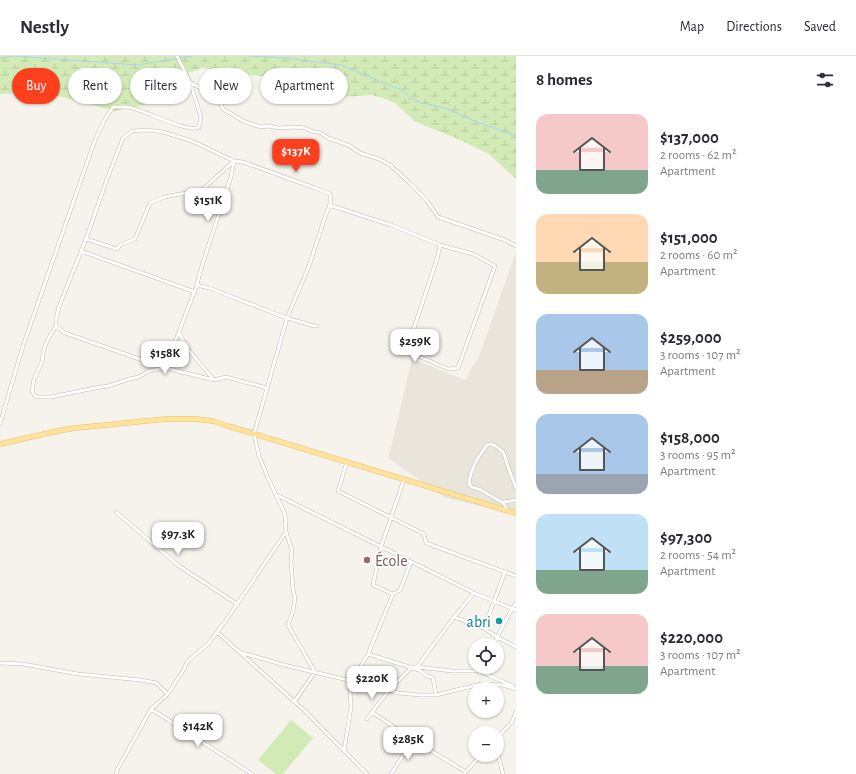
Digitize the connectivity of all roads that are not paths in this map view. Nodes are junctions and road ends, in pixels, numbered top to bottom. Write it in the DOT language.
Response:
graph roads {
  1 [pos="177,56"];
  2 [pos="183,68"];
  3 [pos="191,83"];
  4 [pos="191,85"];
  5 [pos="234,161"];
  6 [pos="329,205"];
  7 [pos="86,239"];
  8 [pos="440,245"];
  9 [pos="516,246"];
  10 [pos="82,251"];
  11 [pos="197,285"];
  12 [pos="195,292"];
  13 [pos="287,318"];
  14 [pos="56,326"];
  15 [pos="317,326"];
  16 [pos="179,332"];
  17 [pos="165,368"];
  18 [pos="214,380"];
  19 [pos="267,388"];
  20 [pos="0,424"];
  21 [pos="254,434"];
  22 [pos="0,444"];
  23 [pos="347,462"];
  24 [pos="404,479"];
  25 [pos="516,488"];
  26 [pos="275,494"];
  27 [pos="516,500"];
  28 [pos="503,503"];
  29 [pos="509,511"];
  30 [pos="116,512"];
  31 [pos="516,513"];
  32 [pos="391,517"];
  33 [pos="286,532"];
  34 [pos="381,547"];
  35 [pos="411,562"];
  36 [pos="506,572"];
  37 [pos="516,576"];
  38 [pos="474,593"];
  39 [pos="393,594"];
  40 [pos="494,601"];
  41 [pos="516,603"];
  42 [pos="237,604"];
  43 [pos="512,608"];
  44 [pos="516,610"];
  45 [pos="454,617"];
  46 [pos="484,628"];
  47 [pos="217,632"];
  48 [pos="497,636"];
  49 [pos="516,647"];
  50 [pos="239,652"];
  51 [pos="368,654"];
  52 [pos="0,663"];
  53 [pos="412,667"];
  54 [pos="417,667"];
  55 [pos="468,670"];
  56 [pos="315,672"];
  57 [pos="487,674"];
  58 [pos="352,681"];
  59 [pos="516,688"];
  60 [pos="389,690"];
  61 [pos="168,694"];
  62 [pos="436,695"];
  63 [pos="294,702"];
  64 [pos="151,709"];
  65 [pos="372,712"];
  66 [pos="516,712"];
  67 [pos="367,718"];
  68 [pos="504,731"];
  69 [pos="413,740"];
  70 [pos="344,752"];
  71 [pos="475,762"];
  72 [pos="500,762"];
  73 [pos="465,773"];
  74 [pos="116,774"];
  75 [pos="252,774"];
  76 [pos="366,774"];
  77 [pos="392,774"];
  78 [pos="503,774"];
  1 -- 2 [label="street"];
  3 -- 9 [label="street"];
  4 -- 20 [label="street"];
  5 -- 6 [label="street"];
  5 -- 7 [label="street"];
  5 -- 7 [label="street"];
  5 -- 11 [label="street"];
  6 -- 8 [label="street"];
  6 -- 13 [label="street"];
  7 -- 10 [label="street"];
  8 -- 8 [label="street"];
  10 -- 12 [label="street"];
  10 -- 14 [label="street"];
  11 -- 12 [label="street"];
  11 -- 13 [label="street"];
  12 -- 16 [label="street"];
  13 -- 15 [label="street"];
  13 -- 19 [label="street"];
  14 -- 17 [label="street"];
  14 -- 17 [label="street"];
  16 -- 17 [label="street"];
  16 -- 18 [label="street"];
  17 -- 18 [label="street"];
  18 -- 19 [label="street"];
  19 -- 21 [label="street"];
  21 -- 22 [label="main road"];
  21 -- 23 [label="main road"];
  21 -- 26 [label="street"];
  23 -- 24 [label="main road"];
  23 -- 32 [label="street"];
  24 -- 29 [label="main road"];
  24 -- 32 [label="street"];
  25 -- 28 [label="street"];
  26 -- 33 [label="street"];
  26 -- 34 [label="street"];
  27 -- 28 [label="street"];
  28 -- 29 [label="street"];
  29 -- 31 [label="main road"];
  30 -- 42 [label="street"];
  32 -- 34 [label="street"];
  32 -- 36 [label="street"];
  33 -- 42 [label="street"];
  33 -- 56 [label="street"];
  34 -- 35 [label="street"];
  34 -- 39 [label="street"];
  35 -- 38 [label="street"];
  35 -- 39 [label="street"];
  36 -- 37 [label="street"];
  36 -- 40 [label="street"];
  38 -- 40 [label="street"];
  38 -- 45 [label="street"];
  39 -- 51 [label="street"];
  40 -- 43 [label="street"];
  40 -- 46 [label="street"];
  41 -- 43 [label="street"];
  42 -- 47 [label="street"];
  43 -- 44 [label="street"];
  43 -- 48 [label="street"];
  45 -- 46 [label="street"];
  45 -- 54 [label="street"];
  46 -- 48 [label="street"];
  47 -- 50 [label="street"];
  47 -- 61 [label="street"];
  48 -- 49 [label="street"];
  50 -- 56 [label="street"];
  50 -- 63 [label="street"];
  51 -- 53 [label="street"];
  51 -- 58 [label="street"];
  52 -- 61 [label="street"];
  53 -- 54 [label="street"];
  53 -- 60 [label="street"];
  53 -- 62 [label="street"];
  54 -- 55 [label="street"];
  56 -- 58 [label="street"];
  56 -- 63 [label="street"];
  57 -- 59 [label="street"];
  58 -- 60 [label="street"];
  58 -- 70 [label="street"];
  59 -- 62 [label="street"];
  60 -- 62 [label="street"];
  60 -- 65 [label="street"];
  61 -- 64 [label="street"];
  63 -- 70 [label="street"];
  64 -- 74 [label="street"];
  64 -- 75 [label="street"];
  65 -- 67 [label="street"];
  65 -- 69 [label="street"];
  66 -- 68 [label="street"];
  69 -- 73 [label="street"];
  69 -- 77 [label="street"];
  70 -- 76 [label="street"];
  71 -- 73 [label="street"];
  72 -- 78 [label="street"];
}
